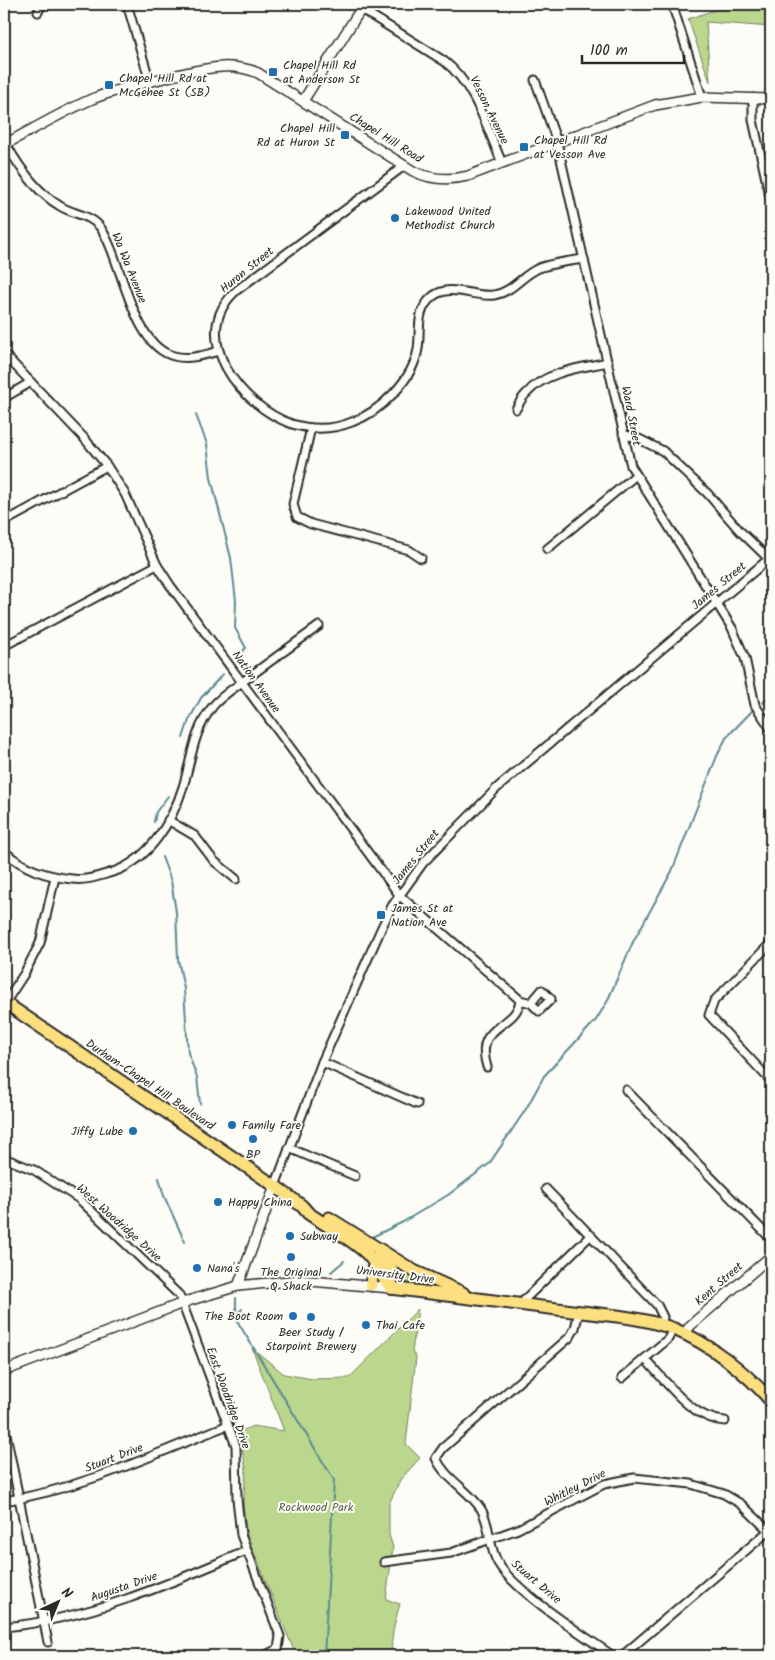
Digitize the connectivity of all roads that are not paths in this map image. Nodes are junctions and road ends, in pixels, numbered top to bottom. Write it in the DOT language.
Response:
graph roads {
  1 [pos="42,4"];
  2 [pos="127,4"];
  3 [pos="672,4"];
  4 [pos="360,5"];
  5 [pos="38,12"];
  6 [pos="535,80"];
  7 [pos="150,82"];
  8 [pos="702,97"];
  9 [pos="753,98"];
  10 [pos="771,99"];
  11 [pos="304,101"];
  12 [pos="557,142"];
  13 [pos="5,144"];
  14 [pos="502,162"];
  15 [pos="404,166"];
  16 [pos="771,202"];
  17 [pos="584,258"];
  18 [pos="219,351"];
  19 [pos="4,354"];
  20 [pos="608,362"];
  21 [pos="30,382"];
  22 [pos="4,398"];
  23 [pos="516,409"];
  24 [pos="311,428"];
  25 [pos="623,434"];
  26 [pos="107,466"];
  27 [pos="636,475"];
  28 [pos="4,522"];
  29 [pos="547,549"];
  30 [pos="421,558"];
  31 [pos="770,558"];
  32 [pos="157,565"];
  33 [pos="717,604"];
  34 [pos="318,626"];
  35 [pos="4,646"];
  36 [pos="242,682"];
  37 [pos="771,729"];
  38 [pos="168,820"];
  39 [pos="4,851"];
  40 [pos="55,877"];
  41 [pos="236,879"];
  42 [pos="400,896"];
  43 [pos="771,943"];
  44 [pos="520,1000"];
  45 [pos="4,1002"];
  46 [pos="531,1003"];
  47 [pos="322,1062"];
  48 [pos="486,1067"];
  49 [pos="771,1081"];
  50 [pos="626,1090"];
  51 [pos="417,1104"];
  52 [pos="289,1148"];
  53 [pos="4,1158"];
  54 [pos="355,1176"];
  55 [pos="274,1186"];
  56 [pos="546,1189"];
  57 [pos="302,1206"];
  58 [pos="590,1235"];
  59 [pos="771,1239"];
  60 [pos="377,1249"];
  61 [pos="771,1256"];
  62 [pos="374,1264"];
  63 [pos="371,1285"];
  64 [pos="238,1286"];
  65 [pos="391,1288"];
  66 [pos="481,1300"];
  67 [pos="181,1304"];
  68 [pos="522,1305"];
  69 [pos="579,1312"];
  70 [pos="661,1325"];
  71 [pos="679,1332"];
  72 [pos="645,1359"];
  73 [pos="4,1371"];
  74 [pos="622,1378"];
  75 [pos="771,1400"];
  76 [pos="725,1421"];
  77 [pos="4,1424"];
  78 [pos="228,1425"];
  79 [pos="18,1498"];
  80 [pos="4,1501"];
  81 [pos="770,1530"];
  82 [pos="490,1538"];
  83 [pos="246,1551"];
  84 [pos="384,1562"];
  85 [pos="44,1622"];
  86 [pos="4,1627"];
  87 [pos="48,1642"];
  88 [pos="264,1656"];
  89 [pos="613,1656"];
  90 [pos="622,1656"];
  1 -- 5 [label="street"];
  2 -- 7 [label="street"];
  3 -- 8 [label="street"];
  4 -- 11 [label="street"];
  4 -- 14 [label="street, Vesson Avenue"];
  6 -- 12 [label="street, Ward Street"];
  7 -- 11 [label="street, Chapel Hill Road"];
  7 -- 13 [label="street, Chapel Hill Road"];
  8 -- 9 [label="street, Chapel Hill Road"];
  8 -- 12 [label="street, Chapel Hill Road"];
  9 -- 10 [label="street, Chapel Hill Road"];
  9 -- 16 [label="street"];
  11 -- 15 [label="street, Chapel Hill Road"];
  12 -- 14 [label="street, Chapel Hill Road"];
  12 -- 17 [label="street, Ward Street"];
  13 -- 18 [label="street, Wa Wa Avenue"];
  14 -- 15 [label="street, Chapel Hill Road"];
  15 -- 18 [label="street, Huron Street"];
  17 -- 20 [label="street, Ward Street"];
  17 -- 24 [label="street, Huron Street"];
  18 -- 24 [label="street, Huron Street"];
  19 -- 21 [label="street, Nation Avenue"];
  20 -- 23 [label="street"];
  20 -- 25 [label="street, Ward Street"];
  21 -- 22 [label="street"];
  21 -- 26 [label="street, Nation Avenue"];
  24 -- 30 [label="street"];
  25 -- 27 [label="street, Ward Street"];
  25 -- 31 [label="street"];
  26 -- 28 [label="street"];
  26 -- 32 [label="street, Nation Avenue"];
  27 -- 29 [label="street"];
  27 -- 33 [label="street, Ward Street"];
  31 -- 33 [label="street, James Street"];
  32 -- 35 [label="street"];
  32 -- 36 [label="street, Nation Avenue"];
  33 -- 37 [label="street, Ward Street"];
  33 -- 42 [label="street, James Street"];
  34 -- 36 [label="street"];
  36 -- 38 [label="street"];
  36 -- 42 [label="street, Nation Avenue"];
  38 -- 40 [label="street"];
  38 -- 41 [label="street"];
  39 -- 40 [label="street"];
  40 -- 45 [label="street"];
  42 -- 44 [label="street, Nation Avenue"];
  42 -- 47 [label="street, James Street"];
  43 -- 49 [label="street"];
  44 -- 46 [label="street"];
  44 -- 48 [label="street"];
  45 -- 55 [label="main road, Durham-Chapel Hill Boulevard"];
  47 -- 51 [label="street"];
  47 -- 52 [label="street, James Street"];
  50 -- 59 [label="street"];
  52 -- 54 [label="street"];
  52 -- 55 [label="street, James Street"];
  53 -- 67 [label="street, West Woodridge Drive"];
  55 -- 57 [label="main road, Durham-Chapel Hill Boulevard"];
  55 -- 64 [label="street, James Street"];
  56 -- 58 [label="street"];
  57 -- 60 [label="main road"];
  57 -- 62 [label="main road, Durham-Chapel Hill Boulevard"];
  58 -- 68 [label="street"];
  58 -- 70 [label="street"];
  60 -- 65 [label="main road"];
  60 -- 66 [label="main road"];
  61 -- 71 [label="street, Kent Street"];
  62 -- 63 [label="main road"];
  62 -- 65 [label="main road, Durham-Chapel Hill Boulevard"];
  63 -- 64 [label="street, University Drive"];
  63 -- 65 [label="street, University Drive"];
  64 -- 67 [label="street, University Drive"];
  65 -- 66 [label="main road, University Drive"];
  66 -- 68 [label="main road, University Drive"];
  67 -- 73 [label="street, University Drive"];
  67 -- 78 [label="street, East Woodridge Drive"];
  68 -- 69 [label="main road, University Drive"];
  69 -- 70 [label="main road, University Drive"];
  69 -- 82 [label="street, Stuart Drive"];
  70 -- 71 [label="main road, University Drive"];
  71 -- 72 [label="street, Kent Street"];
  71 -- 75 [label="main road, University Drive"];
  72 -- 74 [label="street, Kent Street"];
  72 -- 76 [label="street"];
  77 -- 79 [label="street"];
  78 -- 79 [label="street, Stuart Drive"];
  78 -- 83 [label="street, East Woodridge Drive"];
  79 -- 80 [label="street, Stuart Drive"];
  79 -- 85 [label="street"];
  81 -- 82 [label="street, Whitley Drive"];
  81 -- 90 [label="street"];
  82 -- 84 [label="street, Whitley Drive"];
  82 -- 89 [label="street, Stuart Drive"];
  83 -- 85 [label="street, Augusta Drive"];
  83 -- 88 [label="street, East Woodridge Drive"];
  85 -- 86 [label="street, Augusta Drive"];
  85 -- 87 [label="street"];
}
